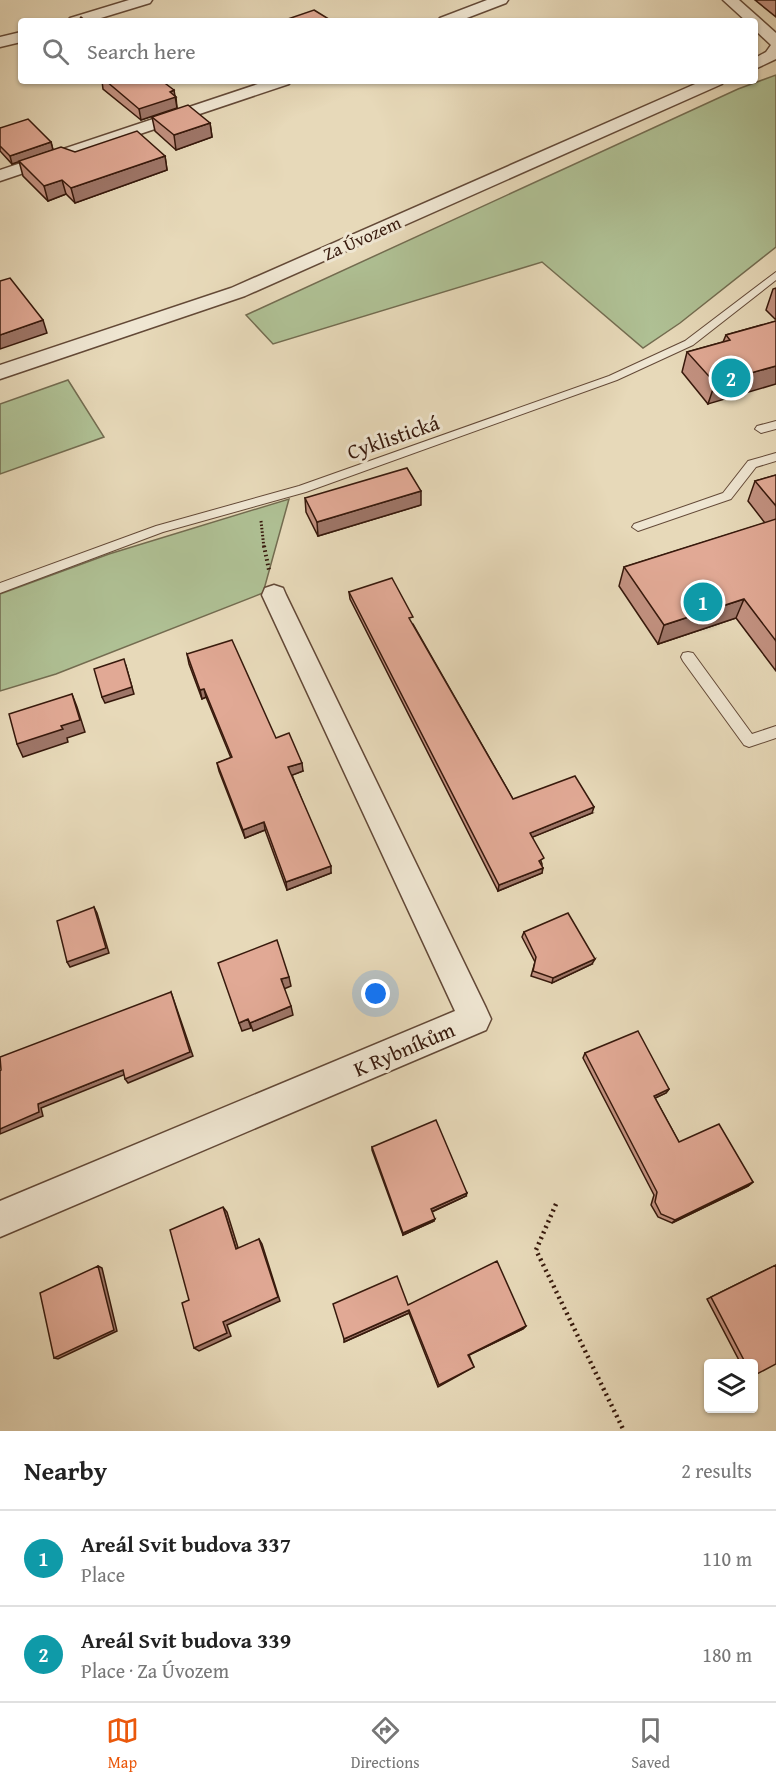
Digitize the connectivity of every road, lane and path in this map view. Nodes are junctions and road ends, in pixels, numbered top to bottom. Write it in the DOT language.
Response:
graph roads {
  1 [pos="145,0"];
  2 [pos="501,0"];
  3 [pos="730,0"];
  4 [pos="85,18"];
  5 [pos="453,18"];
  6 [pos="751,18"];
  7 [pos="758,24"];
  8 [pos="18,38"];
  9 [pos="0,42"];
  10 [pos="776,42"];
  11 [pos="776,49"];
  12 [pos="758,62"];
  13 [pos="274,84"];
  14 [pos="709,84"];
  15 [pos="0,176"];
  16 [pos="776,275"];
  17 [pos="0,372"];
  18 [pos="776,425"];
  19 [pos="761,429"];
  20 [pos="776,457"];
  21 [pos="302,489"];
  22 [pos="638,527"];
  23 [pos="0,588"];
  24 [pos="274,595"];
  25 [pos="688,657"];
  26 [pos="776,732"];
  27 [pos="556,1204"];
  28 [pos="0,1219"];
  29 [pos="624,1431"];
  1 -- 4 [label="street"];
  2 -- 5 [label="street"];
  3 -- 6 [label="street"];
  7 -- 10 [label="street"];
  8 -- 9 [label="street"];
  11 -- 12 [label="street"];
  13 -- 15 [label="street"];
  14 -- 17 [label="street, Za Úvozem"];
  16 -- 21 [label="lane, Cyklistická"];
  18 -- 19 [label="lane"];
  20 -- 22 [label="lane"];
  21 -- 23 [label="lane, Cyklistická"];
  21 -- 24 [label="path"];
  24 -- 28 [label="street, K Rybníkům"];
  25 -- 26 [label="lane"];
  27 -- 29 [label="path"];
}
